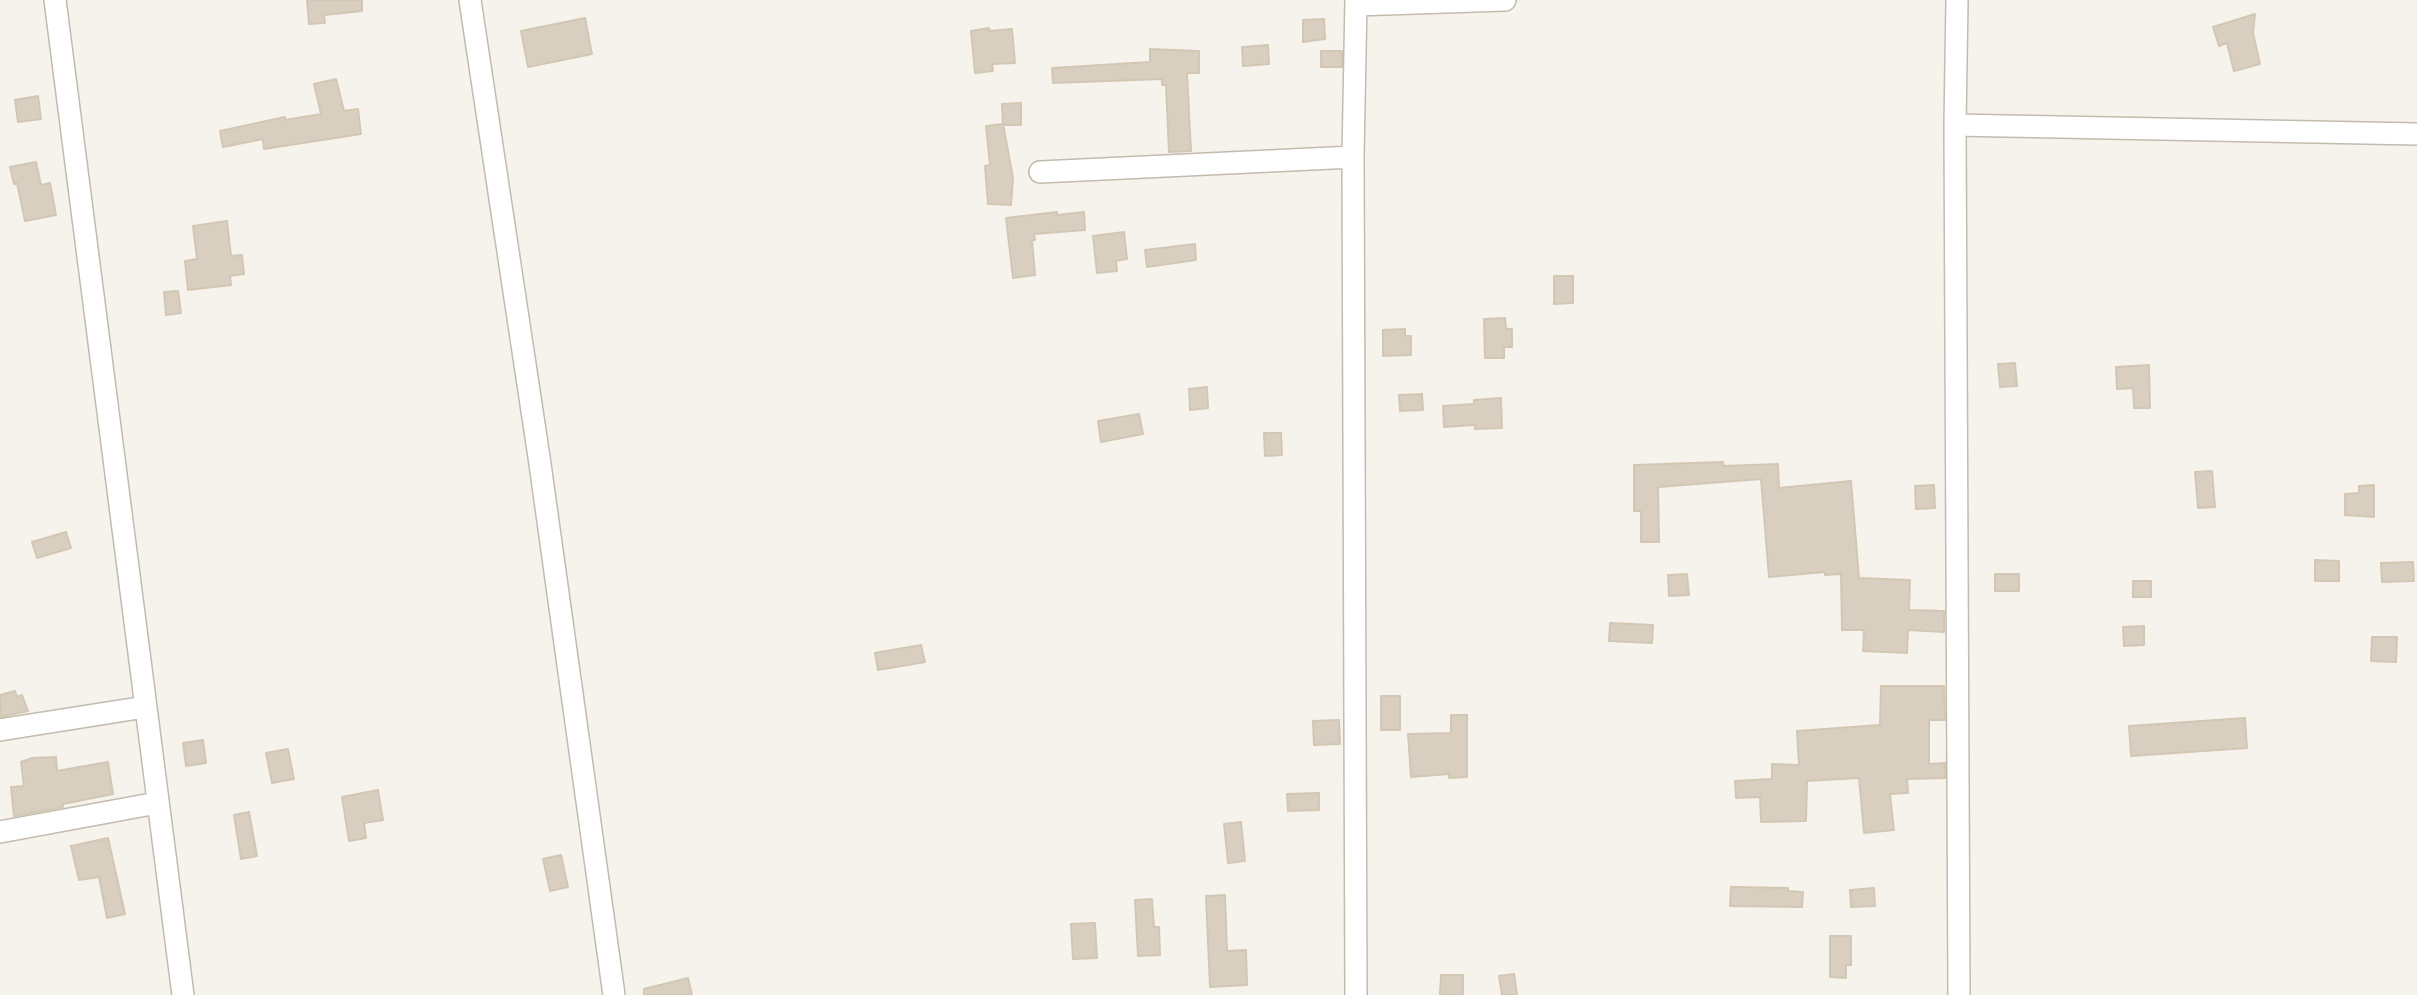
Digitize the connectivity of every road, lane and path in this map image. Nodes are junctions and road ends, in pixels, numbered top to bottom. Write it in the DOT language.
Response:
graph roads {
  1 [pos="55,0"];
  2 [pos="470,0"];
  3 [pos="1505,0"];
  4 [pos="1957,0"];
  5 [pos="1356,2"];
  6 [pos="1955,125"];
  7 [pos="2417,134"];
  8 [pos="1353,157"];
  9 [pos="1040,172"];
  10 [pos="145,707"];
  11 [pos="0,730"];
  12 [pos="157,803"];
  13 [pos="0,832"];
  14 [pos="183,995"];
  15 [pos="614,995"];
  16 [pos="1356,995"];
  17 [pos="1959,995"];
  1 -- 10 [label="street"];
  2 -- 15 [label="street"];
  3 -- 5 [label="street"];
  4 -- 6 [label="street"];
  5 -- 8 [label="street"];
  6 -- 7 [label="street"];
  6 -- 17 [label="street"];
  8 -- 9 [label="street"];
  8 -- 16 [label="street"];
  10 -- 11 [label="street"];
  10 -- 12 [label="street"];
  12 -- 13 [label="street"];
  12 -- 14 [label="street"];
}
